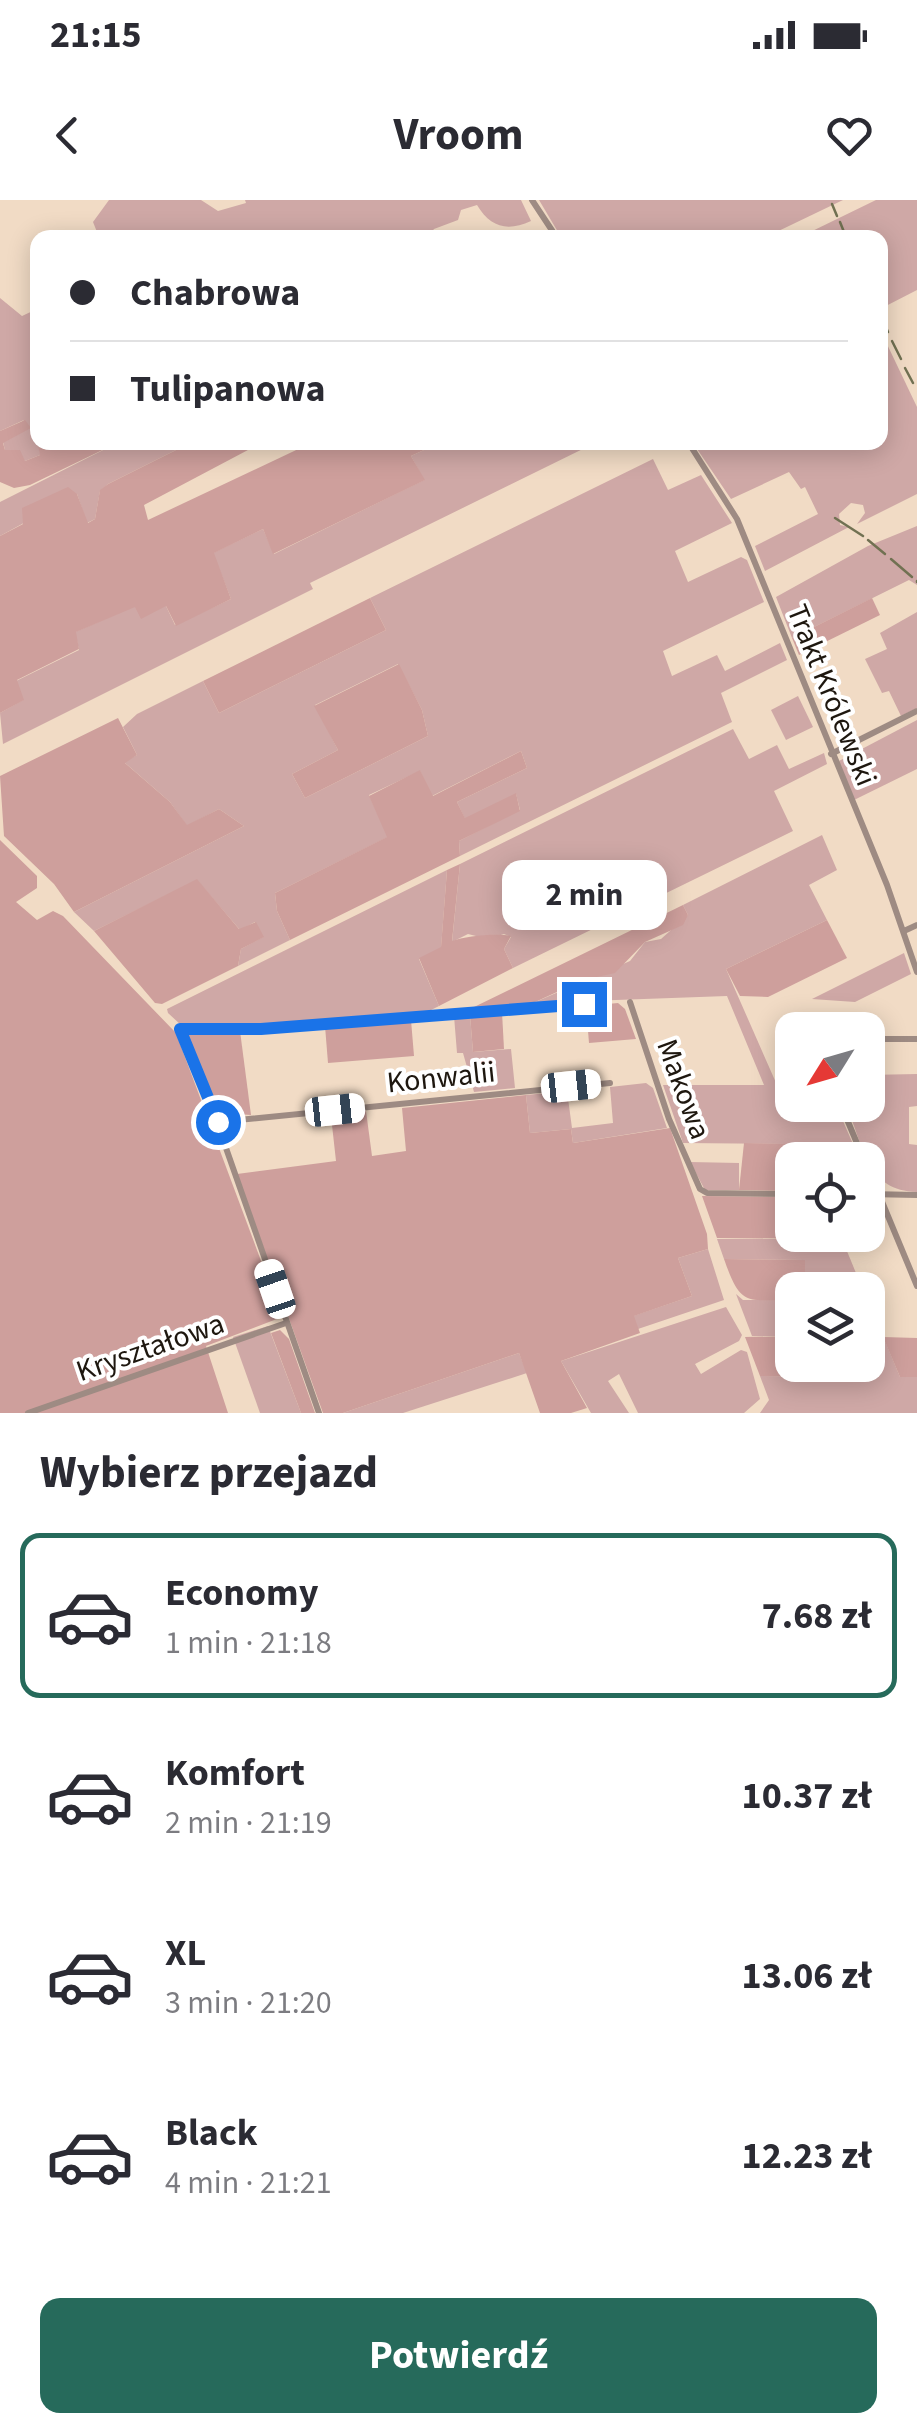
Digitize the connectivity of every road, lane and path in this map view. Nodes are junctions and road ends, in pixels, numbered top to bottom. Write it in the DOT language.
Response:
graph roads {
  1 [pos="532,200"];
  2 [pos="552,230"];
  3 [pos="693,450"];
  4 [pos="917,711"];
  5 [pos="831,754"];
  6 [pos="917,925"];
  7 [pos="904,932"];
  8 [pos="917,972"];
  9 [pos="630,1002"];
  10 [pos="584,1004"];
  11 [pos="885,1039"];
  12 [pos="917,1039"];
  13 [pos="610,1082"];
  14 [pos="218,1122"];
  15 [pos="775,1193"];
  16 [pos="885,1194"];
  17 [pos="917,1195"];
  18 [pos="885,1211"];
  19 [pos="917,1286"];
  20 [pos="286,1322"];
  21 [pos="28,1413"];
  22 [pos="319,1413"];
  1 -- 2 [label="street"];
  3 -- 5 [label="street, Trakt Królewski"];
  4 -- 5 [label="street"];
  5 -- 7 [label="street, Trakt Królewski"];
  6 -- 7 [label="street"];
  7 -- 8 [label="street, Trakt Królewski"];
  9 -- 15 [label="street, Makowa"];
  10 -- 14 [label="street"];
  11 -- 12 [label="street"];
  13 -- 14 [label="street, Konwalii"];
  14 -- 20 [label="street"];
  16 -- 17 [label="street"];
  18 -- 19 [label="street"];
  20 -- 21 [label="street, Kryształowa"];
  20 -- 22 [label="street"];
}
